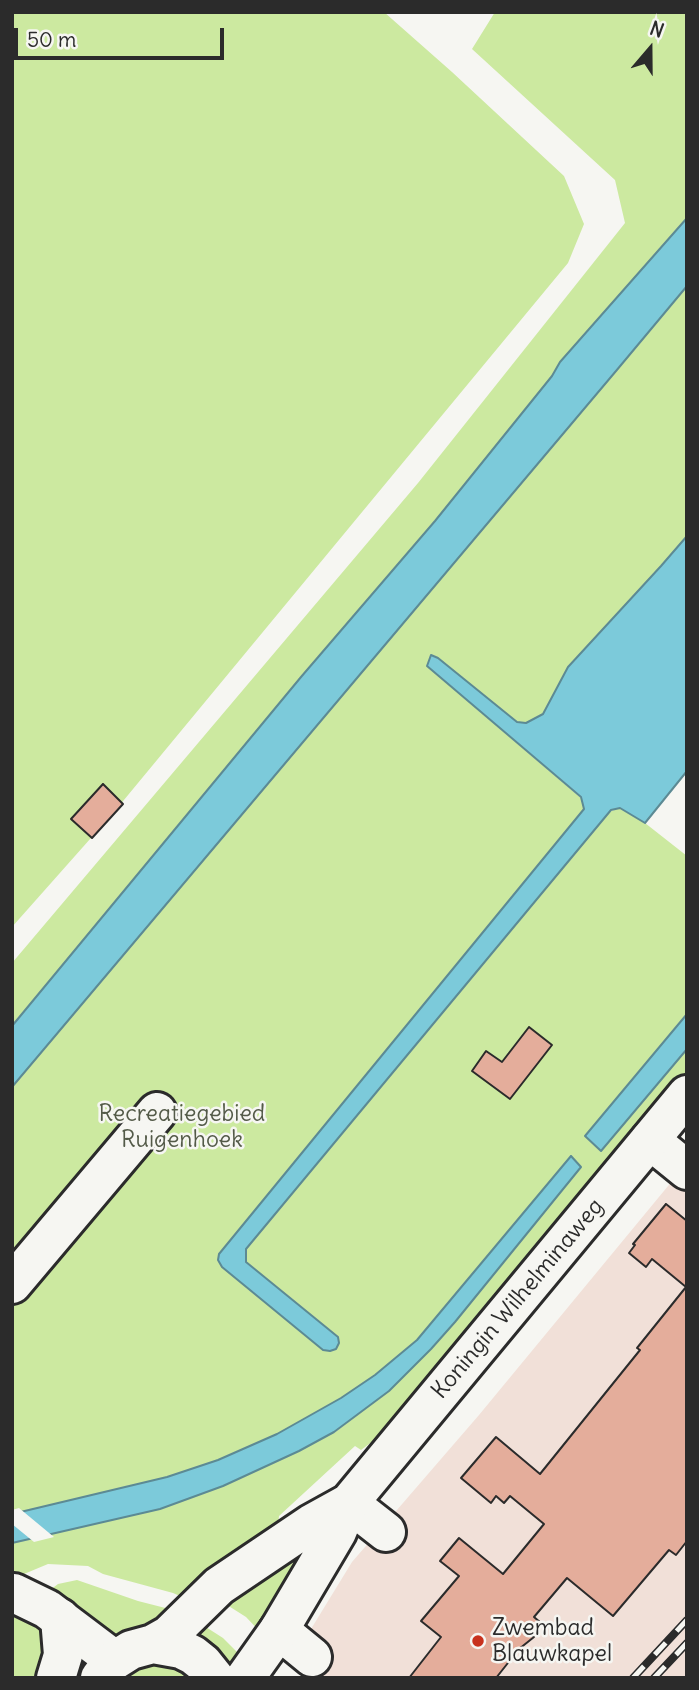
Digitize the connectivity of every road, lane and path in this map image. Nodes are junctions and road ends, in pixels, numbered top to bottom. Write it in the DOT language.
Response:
graph roads {
  1 [pos="687,1095"];
  2 [pos="157,1112"];
  3 [pos="650,1140"];
  4 [pos="687,1170"];
  5 [pos="12,1284"];
  6 [pos="349,1503"];
  7 [pos="386,1532"];
  8 [pos="12,1593"];
  9 [pos="60,1618"];
  10 [pos="279,1630"];
  11 [pos="153,1644"];
  12 [pos="312,1657"];
  13 [pos="106,1670"];
  14 [pos="56,1678"];
  15 [pos="215,1678"];
  16 [pos="245,1678"];
  1 -- 3 [label="main road, Koningin Wilhelminaweg"];
  2 -- 5 [label="main road"];
  3 -- 4 [label="main road"];
  3 -- 6 [label="main road, Koningin Wilhelminaweg"];
  6 -- 7 [label="main road"];
  6 -- 10 [label="main road, Koningin Wilhelminaweg"];
  6 -- 11 [label="main road, Koningin Wilhelminaweg"];
  8 -- 9 [label="main road"];
  9 -- 13 [label="main road"];
  9 -- 14 [label="main road"];
  10 -- 12 [label="main road"];
  10 -- 16 [label="main road, Koningin Wilhelminaweg"];
  11 -- 13 [label="main road, Koningin Wilhelminaweg"];
  11 -- 15 [label="main road"];
}
